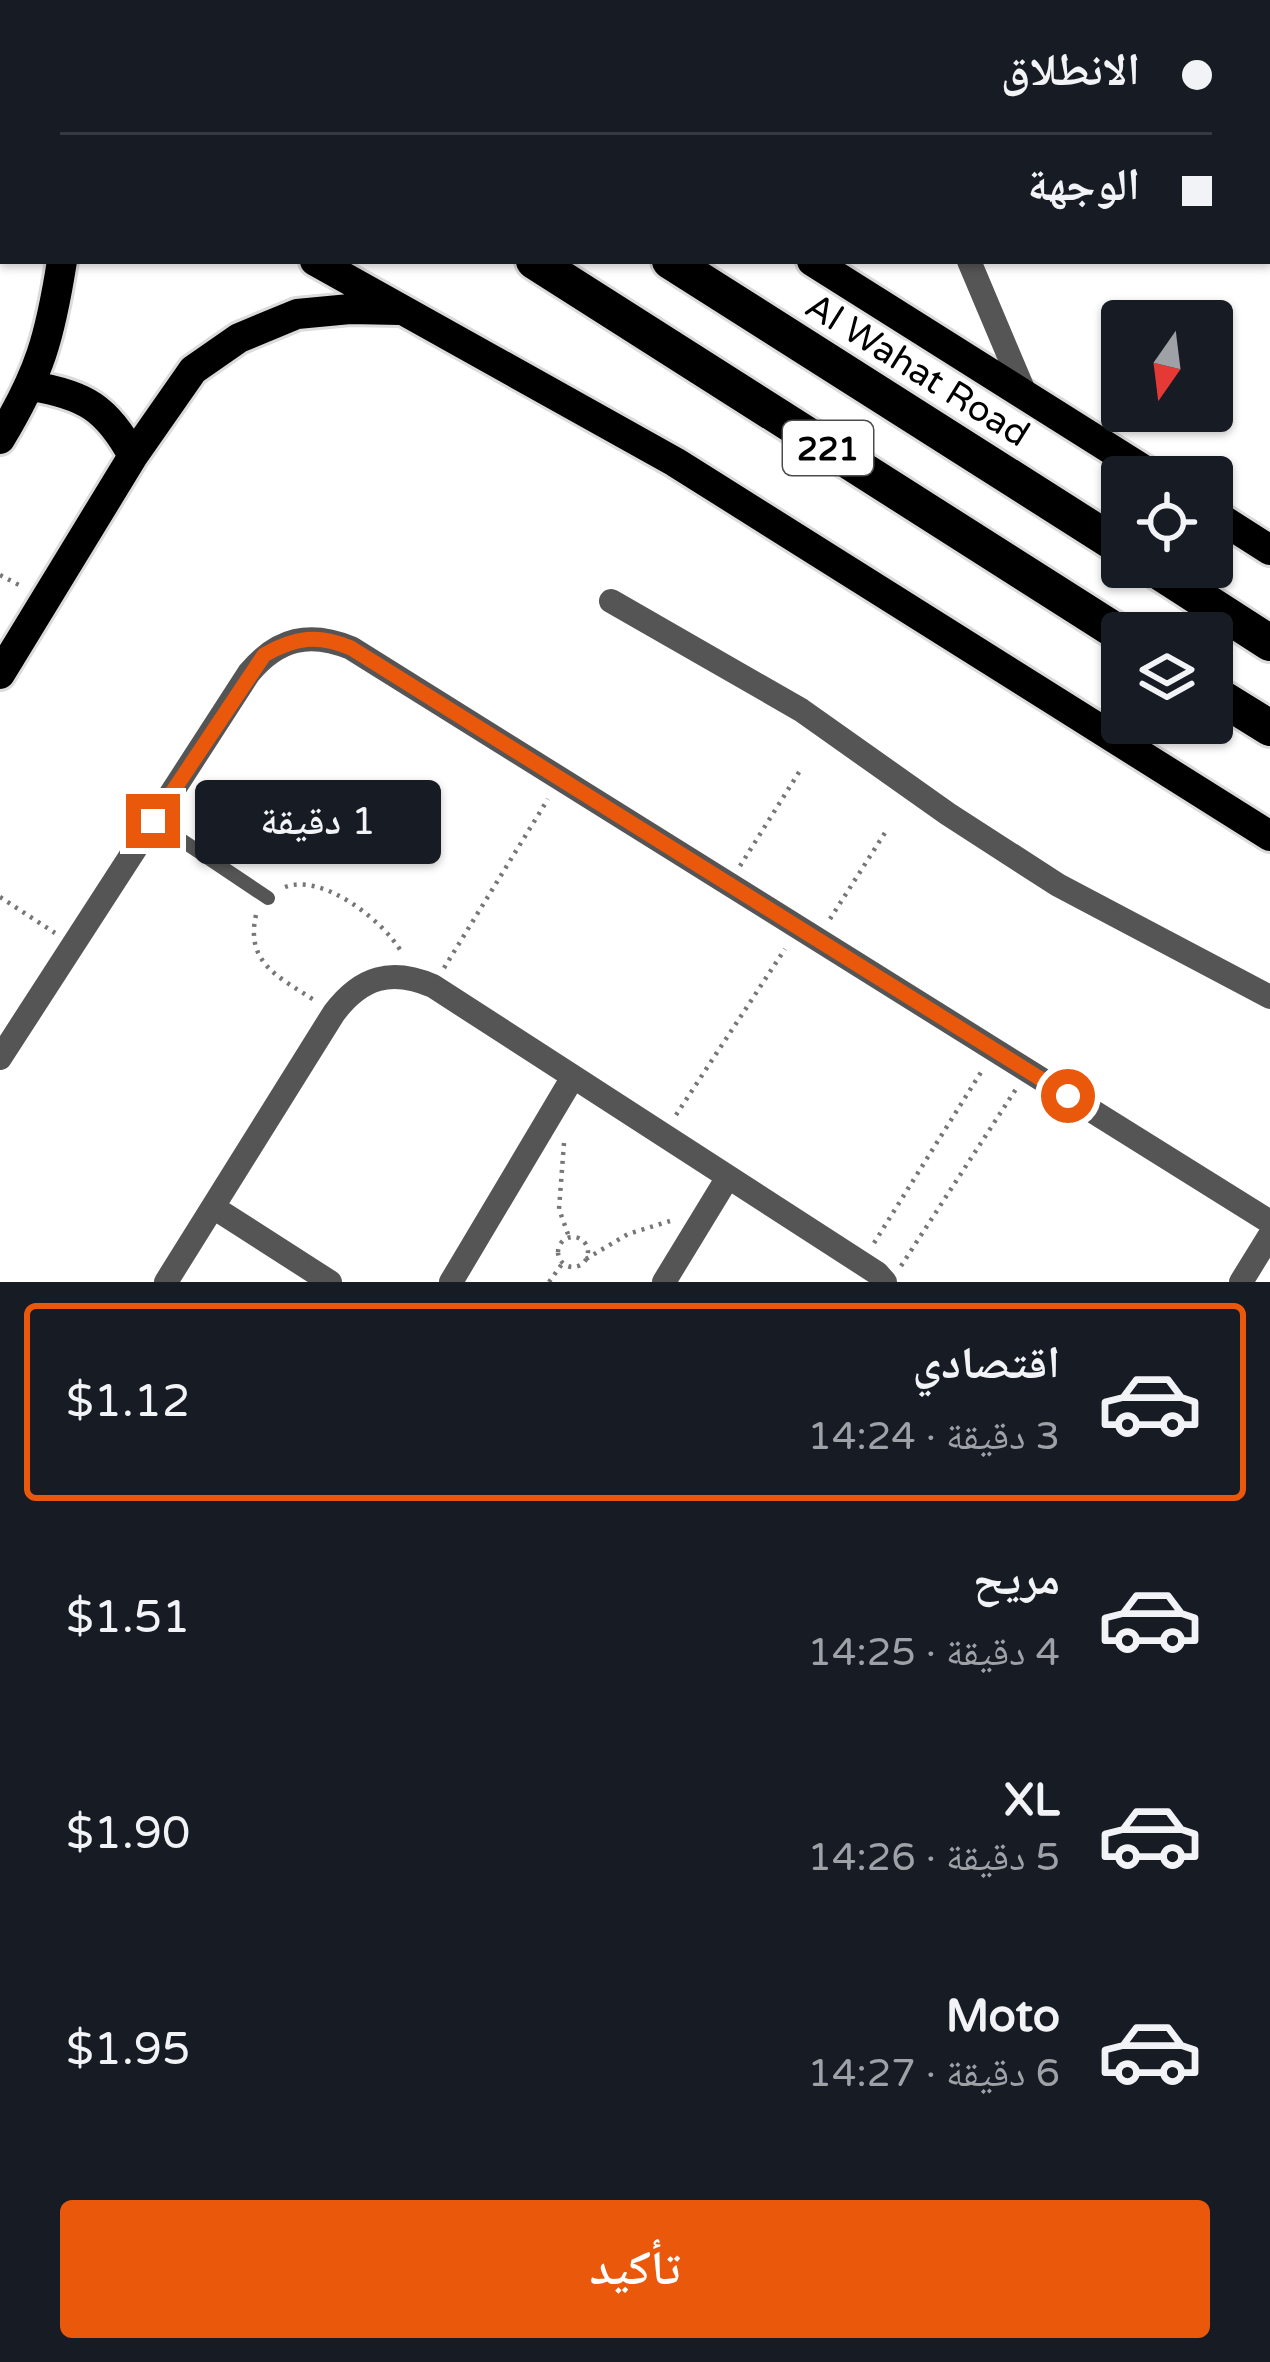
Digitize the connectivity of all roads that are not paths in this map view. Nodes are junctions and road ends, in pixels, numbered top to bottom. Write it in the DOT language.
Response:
graph roads {
  1 [pos="61,264"];
  2 [pos="321,264"];
  3 [pos="538,264"];
  4 [pos="675,264"];
  5 [pos="817,264"];
  6 [pos="970,264"];
  7 [pos="408,310"];
  8 [pos="32,386"];
  9 [pos="1026,396"];
  10 [pos="0,439"];
  11 [pos="133,456"];
  12 [pos="1122,456"];
  13 [pos="1233,526"];
  14 [pos="1101,535"];
  15 [pos="1270,550"];
  16 [pos="1184,588"];
  17 [pos="611,601"];
  18 [pos="1101,621"];
  19 [pos="1270,644"];
  20 [pos="0,674"];
  21 [pos="1233,705"];
  22 [pos="1270,728"];
  23 [pos="153,821"];
  24 [pos="1270,836"];
  25 [pos="268,898"];
  26 [pos="1270,997"];
  27 [pos="0,1058"];
  28 [pos="573,1077"];
  29 [pos="728,1177"];
  30 [pos="213,1207"];
  31 [pos="1270,1222"];
  32 [pos="1270,1235"];
  33 [pos="892,1275"];
  34 [pos="166,1282"];
  35 [pos="330,1282"];
  36 [pos="452,1282"];
  37 [pos="664,1282"];
  38 [pos="1241,1282"];
  1 -- 8 [label="main road"];
  2 -- 7 [label="main road"];
  3 -- 18 [label="highway, 221"];
  4 -- 14 [label="highway, Al Wahat Road / 221"];
  5 -- 9 [label="main road"];
  6 -- 9 [label="street"];
  7 -- 11 [label="main road"];
  7 -- 24 [label="main road"];
  8 -- 10 [label="main road"];
  8 -- 11 [label="main road"];
  9 -- 12 [label="main road"];
  11 -- 20 [label="main road"];
  13 -- 15 [label="main road"];
  16 -- 19 [label="highway"];
  17 -- 26 [label="street"];
  21 -- 22 [label="highway"];
  23 -- 25 [label="lane"];
  23 -- 27 [label="street"];
  23 -- 31 [label="street"];
  28 -- 29 [label="street"];
  28 -- 30 [label="street"];
  28 -- 36 [label="street"];
  29 -- 33 [label="street"];
  29 -- 37 [label="street"];
  30 -- 34 [label="street"];
  30 -- 35 [label="street"];
  32 -- 38 [label="street"];
}
